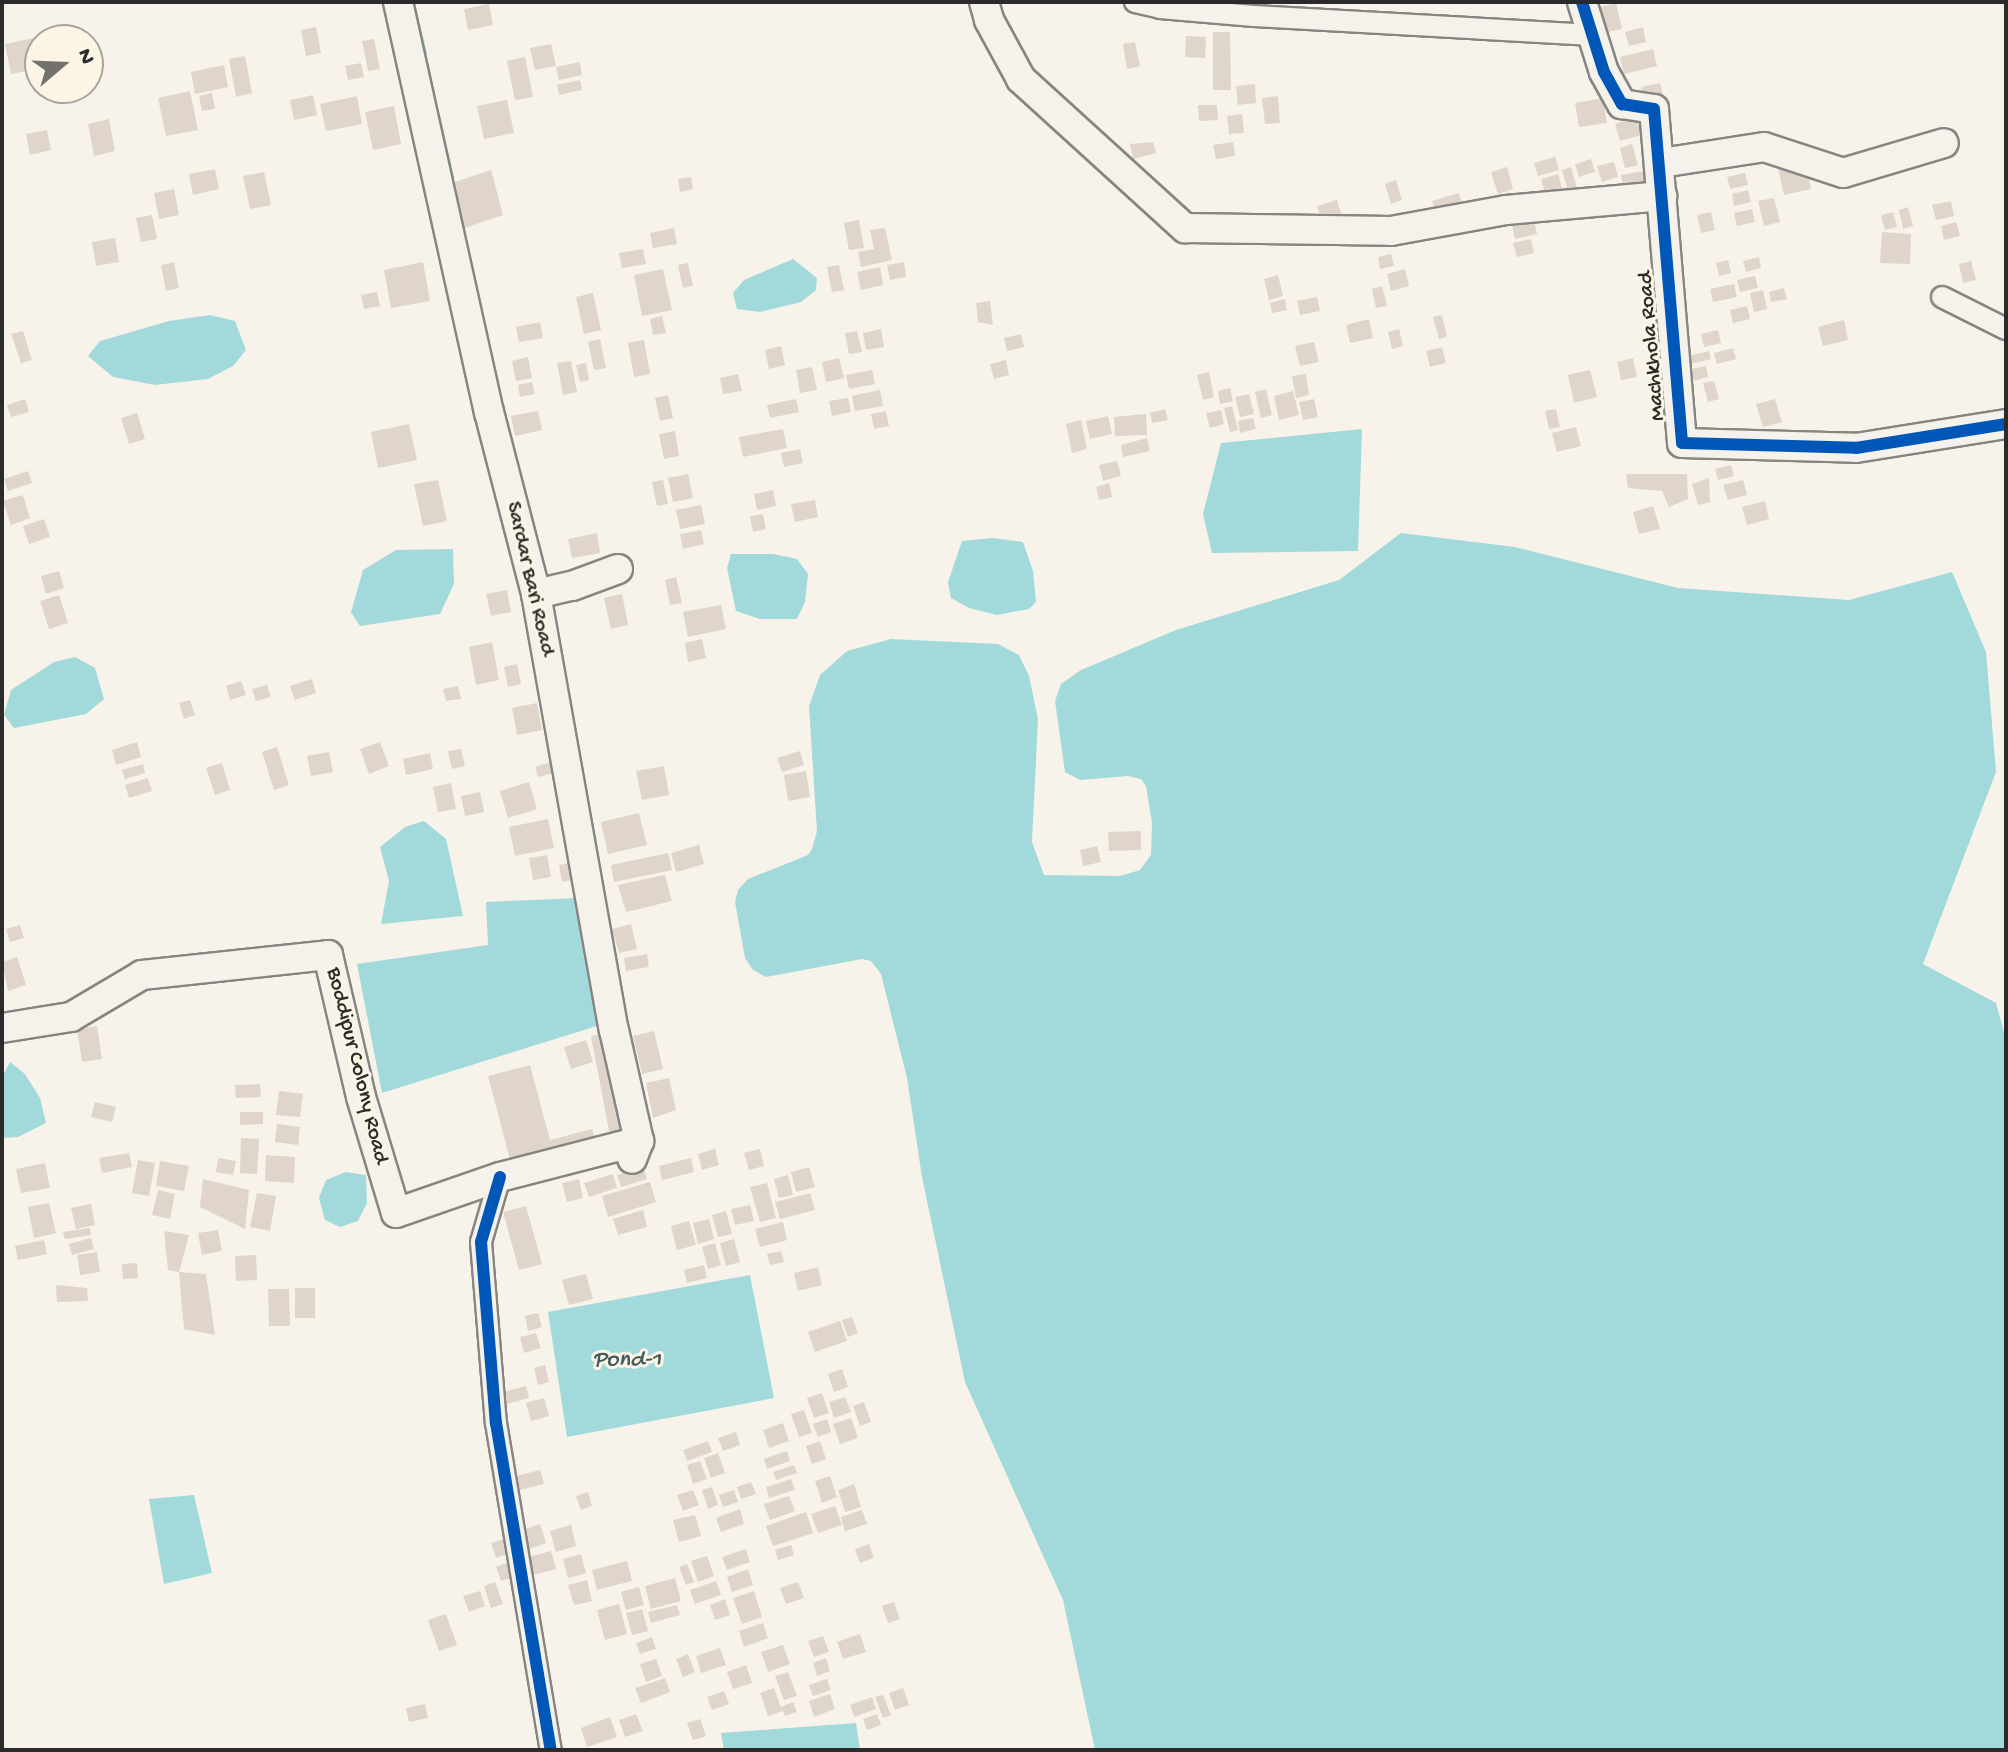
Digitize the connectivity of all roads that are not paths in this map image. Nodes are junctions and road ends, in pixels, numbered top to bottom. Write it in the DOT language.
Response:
graph roads {
  1 [pos="398,2"];
  2 [pos="984,2"];
  3 [pos="1135,2"];
  4 [pos="1582,2"];
  5 [pos="1592,35"];
  6 [pos="1944,143"];
  7 [pos="1661,163"];
  8 [pos="1662,196"];
  9 [pos="1942,297"];
  10 [pos="2006,329"];
  11 [pos="2006,424"];
  12 [pos="618,569"];
  13 [pos="536,594"];
  14 [pos="2,1028"];
  15 [pos="635,1150"];
  16 [pos="500,1177"];
  17 [pos="551,1750"];
  1 -- 13 [label="main road, Sardar Bari Road"];
  2 -- 8 [label="main road"];
  3 -- 5 [label="street"];
  4 -- 5 [label="main road, Machkhola Road"];
  5 -- 7 [label="main road, Machkhola Road"];
  6 -- 7 [label="main road"];
  7 -- 8 [label="main road, Machkhola Road"];
  8 -- 11 [label="main road, Machkhola Road"];
  9 -- 10 [label="street"];
  12 -- 13 [label="main road"];
  13 -- 15 [label="main road, Sardar Bari Road"];
  14 -- 16 [label="main road, Boddipur Colony Road"];
  15 -- 16 [label="main road, Boddipur Colony Road"];
  16 -- 17 [label="street"];
}
